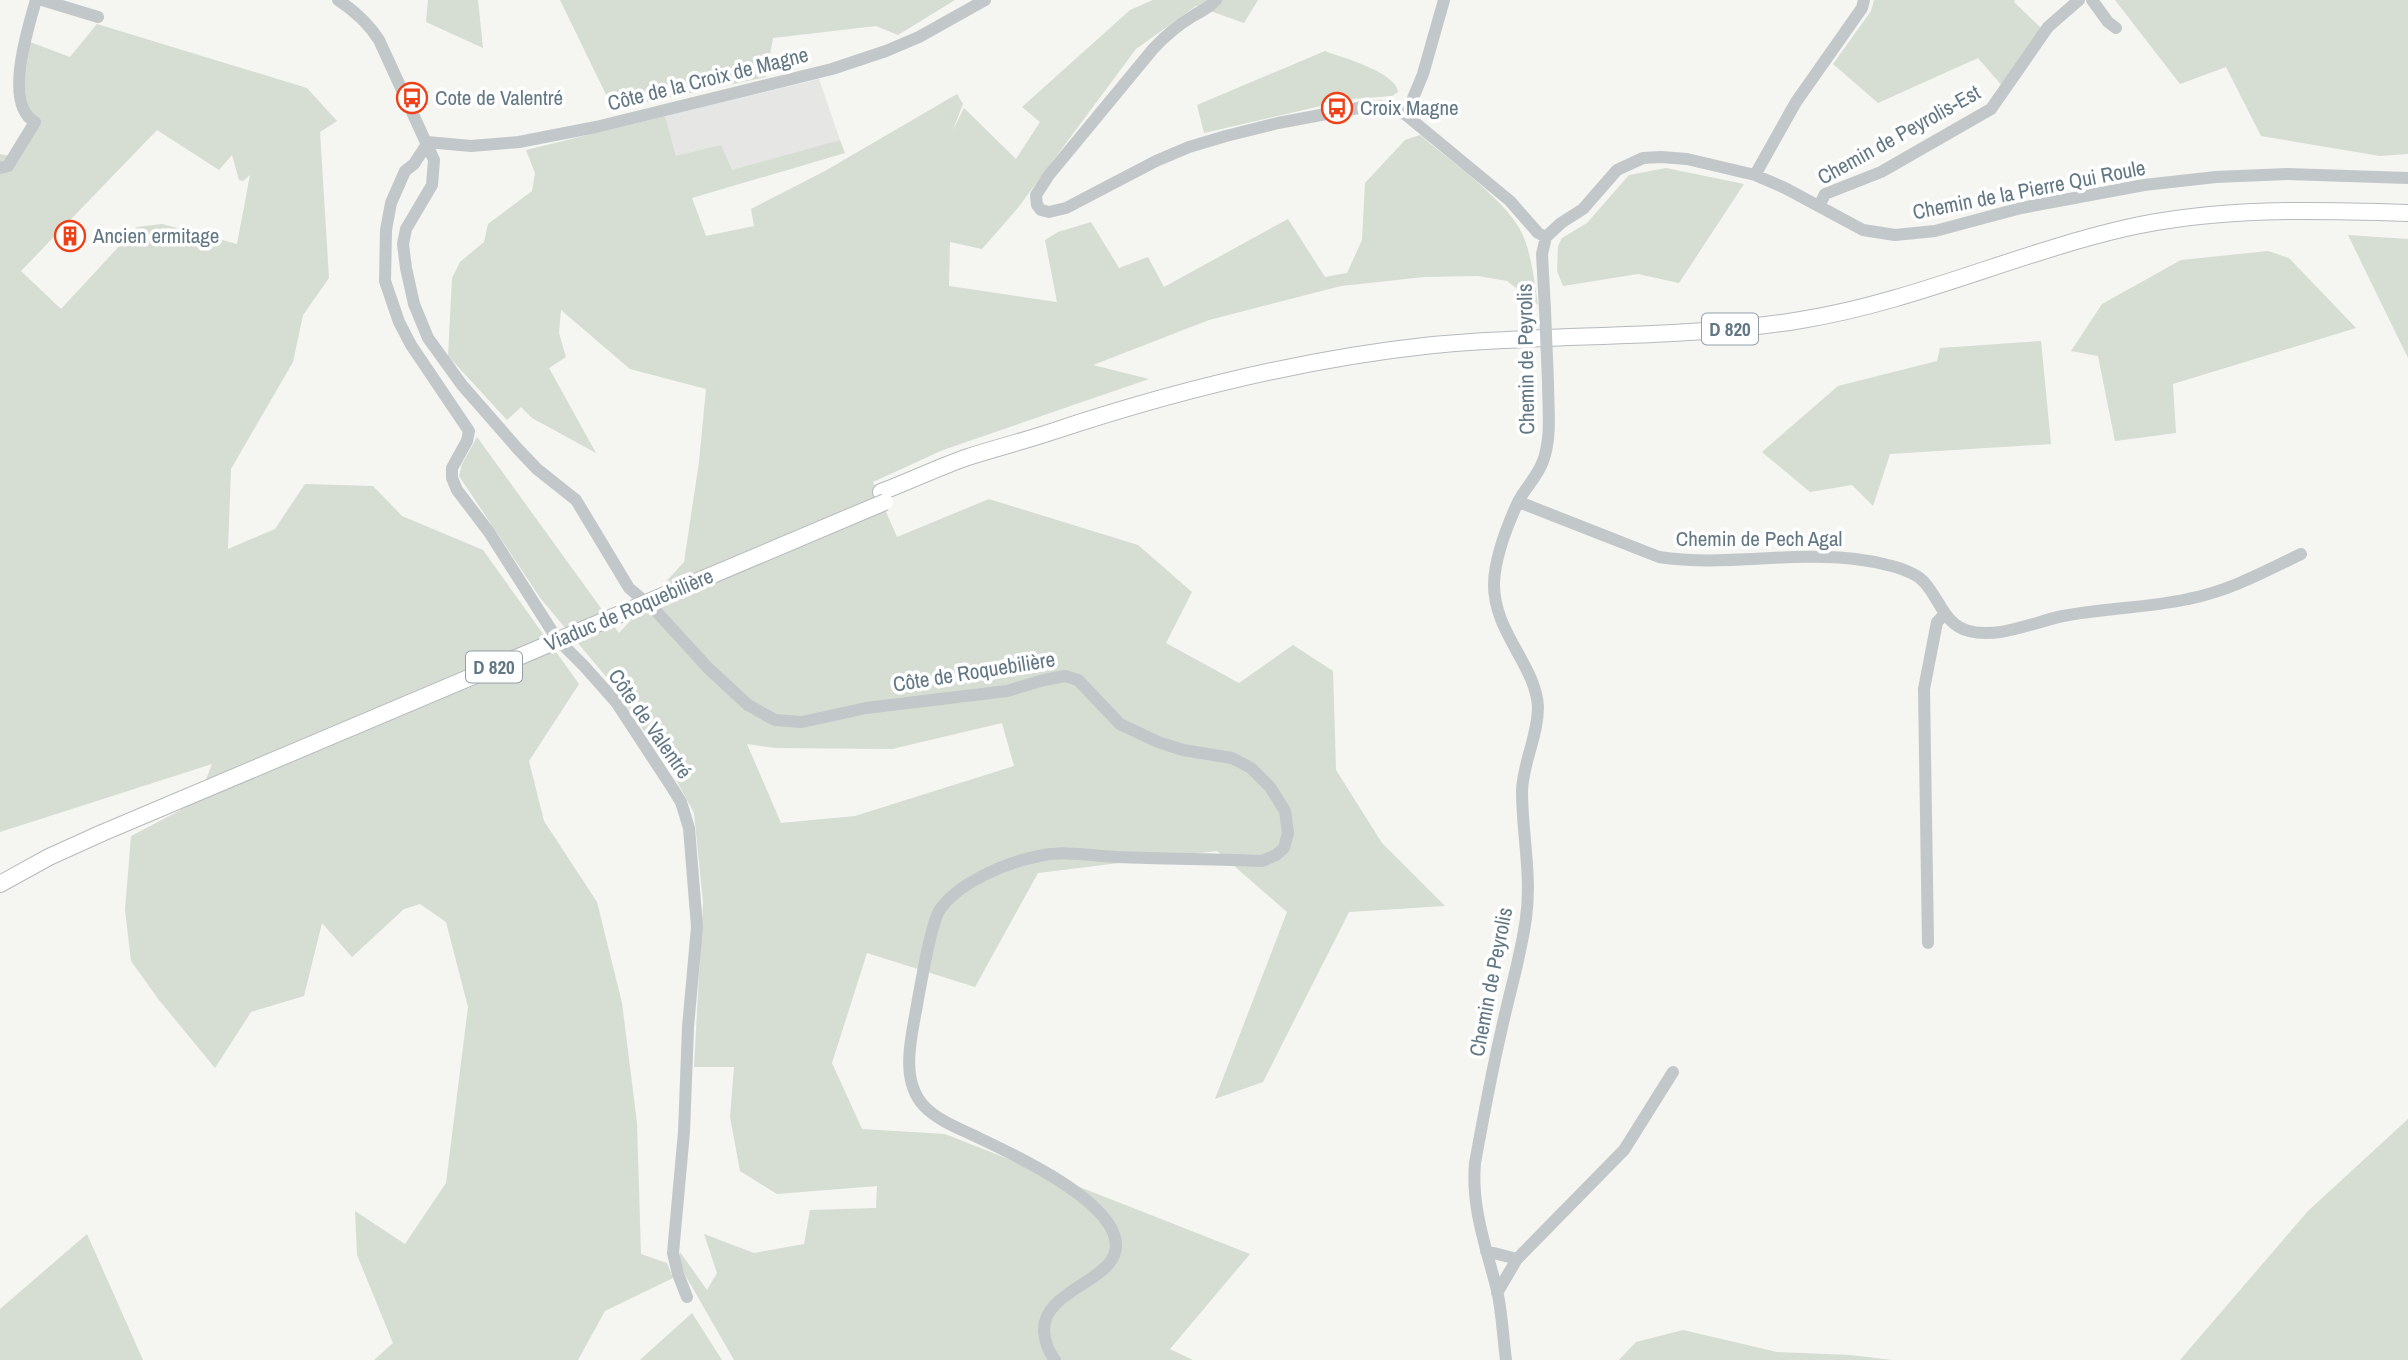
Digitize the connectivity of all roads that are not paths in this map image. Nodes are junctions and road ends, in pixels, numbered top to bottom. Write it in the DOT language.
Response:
graph roads {
  1 [pos="36,0"];
  2 [pos="42,0"];
  3 [pos="338,0"];
  4 [pos="985,0"];
  5 [pos="1216,0"];
  6 [pos="1444,0"];
  7 [pos="1864,0"];
  8 [pos="2079,0"];
  9 [pos="2092,0"];
  10 [pos="98,17"];
  11 [pos="2116,28"];
  12 [pos="1406,114"];
  13 [pos="427,143"];
  14 [pos="434,160"];
  15 [pos="414,164"];
  16 [pos="0,168"];
  17 [pos="1755,175"];
  18 [pos="2408,178"];
  19 [pos="1819,206"];
  20 [pos="2408,213"];
  21 [pos="1546,237"];
  22 [pos="1519,502"];
  23 [pos="2301,554"];
  24 [pos="1945,614"];
  25 [pos="100,828"];
  26 [pos="0,872"];
  27 [pos="0,884"];
  28 [pos="1928,943"];
  29 [pos="1674,1072"];
  30 [pos="1486,1251"];
  31 [pos="1517,1259"];
  32 [pos="1497,1293"];
  33 [pos="687,1297"];
  34 [pos="1055,1360"];
  35 [pos="1506,1360"];
  1 -- 16 [label="street"];
  2 -- 10 [label="street"];
  3 -- 13 [label="street"];
  4 -- 13 [label="street, Côte de la Croix de Magne"];
  5 -- 12 [label="street"];
  6 -- 12 [label="street"];
  7 -- 17 [label="street"];
  8 -- 19 [label="street, Chemin de Peyrolis-Est"];
  9 -- 11 [label="street"];
  12 -- 21 [label="street"];
  13 -- 14 [label="street"];
  13 -- 15 [label="street, Côte de Valentré"];
  14 -- 15 [label="street"];
  14 -- 34 [label="street, Côte de Roquebilière"];
  15 -- 33 [label="street, Côte de Valentré"];
  17 -- 19 [label="street, Chemin de la Pierre Qui Roule"];
  17 -- 21 [label="street"];
  18 -- 19 [label="street, Chemin de la Pierre Qui Roule"];
  20 -- 25 [label="main road, Viaduc de Roquebilière / D 820, bridge"];
  21 -- 22 [label="street, Chemin de Peyrolis, bridge"];
  22 -- 24 [label="street, Chemin de Pech Agal"];
  22 -- 30 [label="street, Chemin de Peyrolis"];
  23 -- 24 [label="street, Chemin de Pech Agal"];
  24 -- 28 [label="street"];
  25 -- 26 [label="main road, D 820"];
  25 -- 27 [label="main road, D 820"];
  29 -- 31 [label="street"];
  30 -- 31 [label="street"];
  30 -- 32 [label="street, Chemin de Peyrolis"];
  31 -- 32 [label="street"];
  32 -- 35 [label="street, Chemin de Peyrolis"];
}
